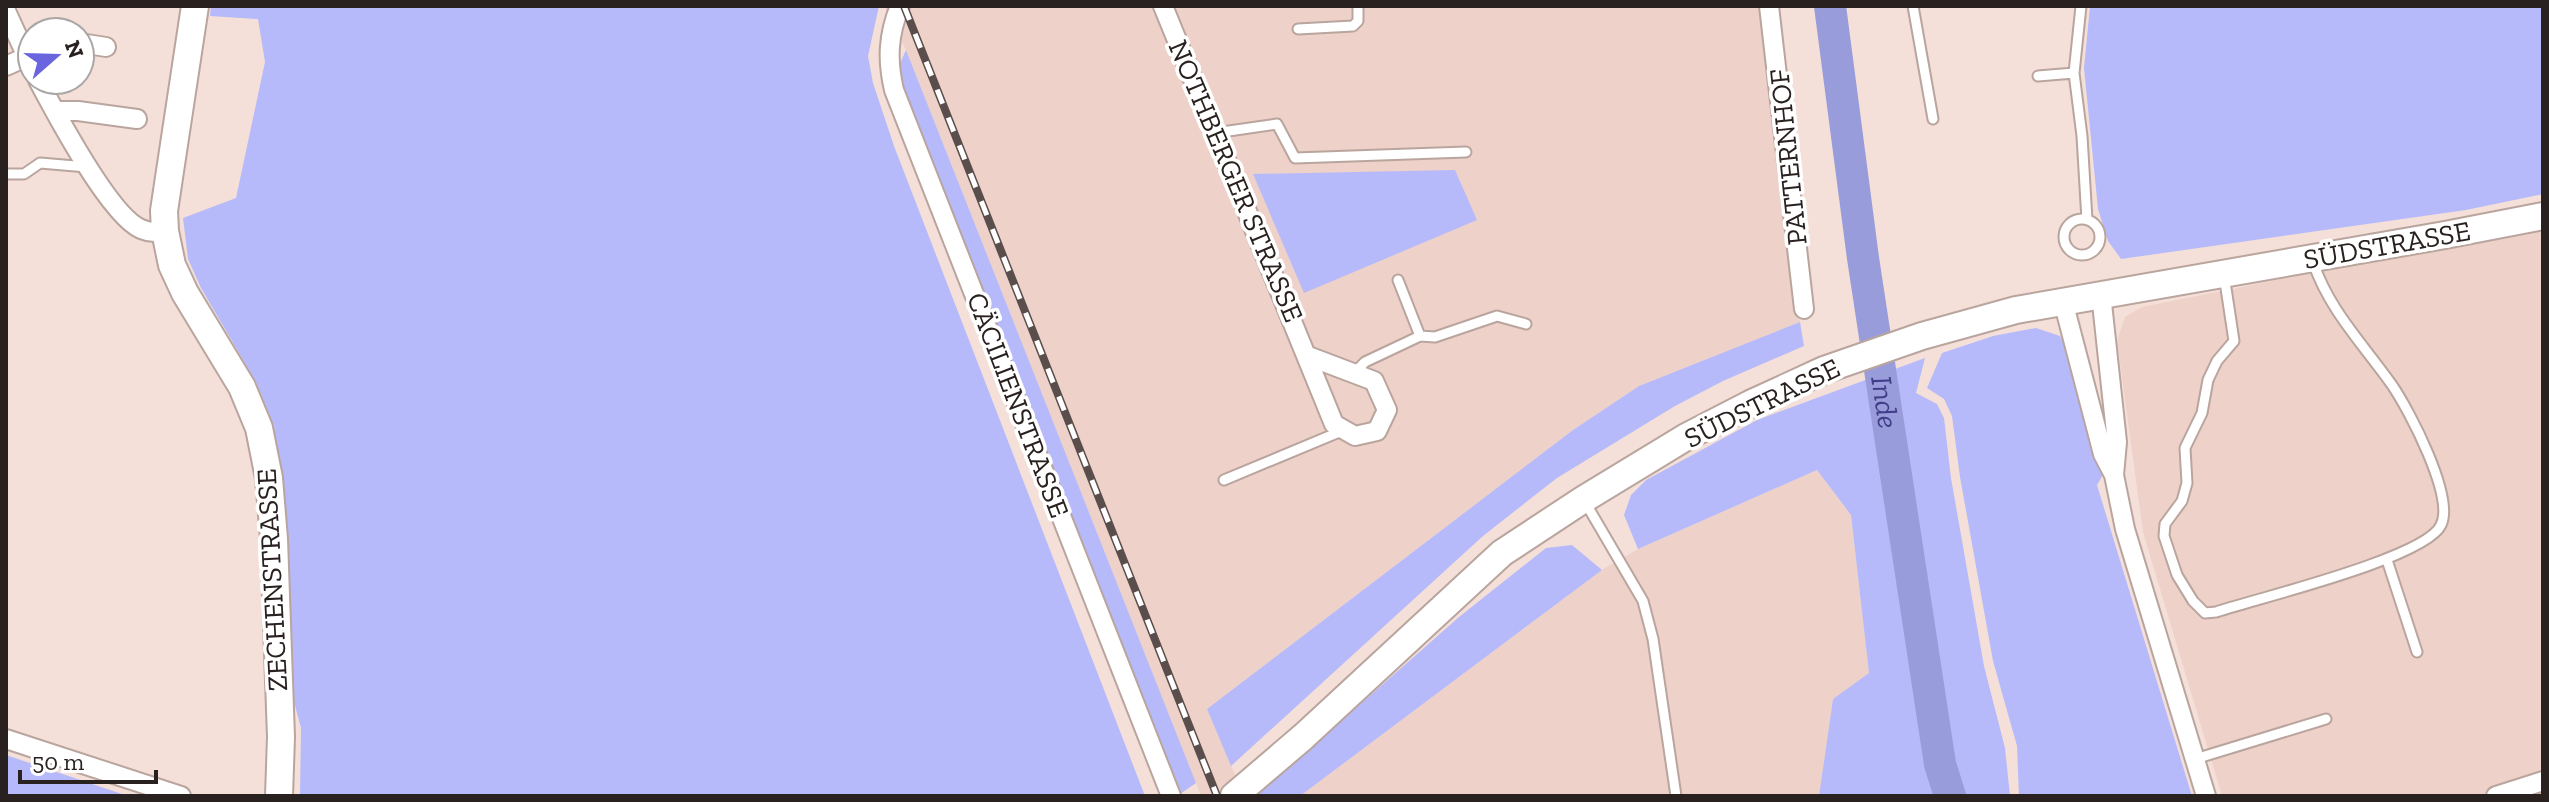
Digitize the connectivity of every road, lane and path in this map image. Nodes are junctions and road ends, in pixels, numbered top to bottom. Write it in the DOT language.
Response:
graph roads {
  1 [pos="195,6"];
  2 [pos="1163,6"];
  3 [pos="1358,6"];
  4 [pos="1769,6"];
  5 [pos="1913,6"];
  6 [pos="2081,6"];
  7 [pos="899,8"];
  8 [pos="6,11"];
  9 [pos="1298,29"];
  10 [pos="16,30"];
  11 [pos="96,45"];
  12 [pos="106,47"];
  13 [pos="2074,73"];
  14 [pos="2038,76"];
  15 [pos="47,96"];
  16 [pos="55,111"];
  17 [pos="137,119"];
  18 [pos="1933,119"];
  19 [pos="1215,133"];
  20 [pos="1466,152"];
  21 [pos="90,168"];
  22 [pos="6,174"];
  23 [pos="2543,216"];
  24 [pos="2087,220"];
  25 [pos="165,231"];
  26 [pos="2312,259"];
  27 [pos="2224,273"];
  28 [pos="1398,280"];
  29 [pos="2101,294"];
  30 [pos="2063,301"];
  31 [pos="1804,309"];
  32 [pos="1526,324"];
  33 [pos="1420,336"];
  34 [pos="1308,356"];
  35 [pos="1354,373"];
  36 [pos="1344,430"];
  37 [pos="2114,475"];
  38 [pos="1224,480"];
  39 [pos="1584,499"];
  40 [pos="2387,560"];
  41 [pos="2417,652"];
  42 [pos="2326,719"];
  43 [pos="6,739"];
  44 [pos="2195,759"];
  45 [pos="2543,781"];
  46 [pos="1241,791"];
  47 [pos="181,796"];
  48 [pos="279,796"];
  49 [pos="1171,796"];
  50 [pos="1676,796"];
  51 [pos="2206,796"];
  52 [pos="2496,796"];
  1 -- 25 [label="main road, ZECHENSTRASSE"];
  2 -- 19 [label="street, NOTHBERGER STRASSE"];
  3 -- 9 [label="lane"];
  4 -- 31 [label="street, PATTERNHOF"];
  5 -- 18 [label="lane"];
  6 -- 13 [label="lane"];
  7 -- 49 [label="street, CÄCILIENSTRASSE"];
  8 -- 10 [label="street"];
  11 -- 12 [label="street"];
  13 -- 14 [label="lane"];
  13 -- 24 [label="lane"];
  15 -- 16 [label="street"];
  16 -- 17 [label="street"];
  16 -- 21 [label="street"];
  19 -- 20 [label="lane"];
  19 -- 34 [label="street, NOTHBERGER STRASSE"];
  21 -- 22 [label="lane"];
  21 -- 25 [label="street"];
  23 -- 26 [label="main road, SÜDSTRASSE"];
  25 -- 48 [label="main road, ZECHENSTRASSE"];
  26 -- 27 [label="main road, SÜDSTRASSE"];
  26 -- 40 [label="lane"];
  27 -- 29 [label="main road, SÜDSTRASSE"];
  27 -- 40 [label="lane"];
  28 -- 33 [label="lane"];
  29 -- 30 [label="main road, SÜDSTRASSE"];
  29 -- 37 [label="street"];
  30 -- 37 [label="street"];
  30 -- 39 [label="main road, SÜDSTRASSE"];
  32 -- 33 [label="lane"];
  33 -- 35 [label="lane"];
  34 -- 35 [label="street, NOTHBERGER STRASSE"];
  34 -- 36 [label="street, NOTHBERGER STRASSE"];
  35 -- 36 [label="street, NOTHBERGER STRASSE"];
  36 -- 38 [label="lane"];
  37 -- 44 [label="street"];
  39 -- 46 [label="main road, SÜDSTRASSE"];
  39 -- 50 [label="lane"];
  40 -- 41 [label="lane"];
  42 -- 44 [label="lane"];
  43 -- 47 [label="street"];
  44 -- 51 [label="street"];
  45 -- 52 [label="street"];
}
